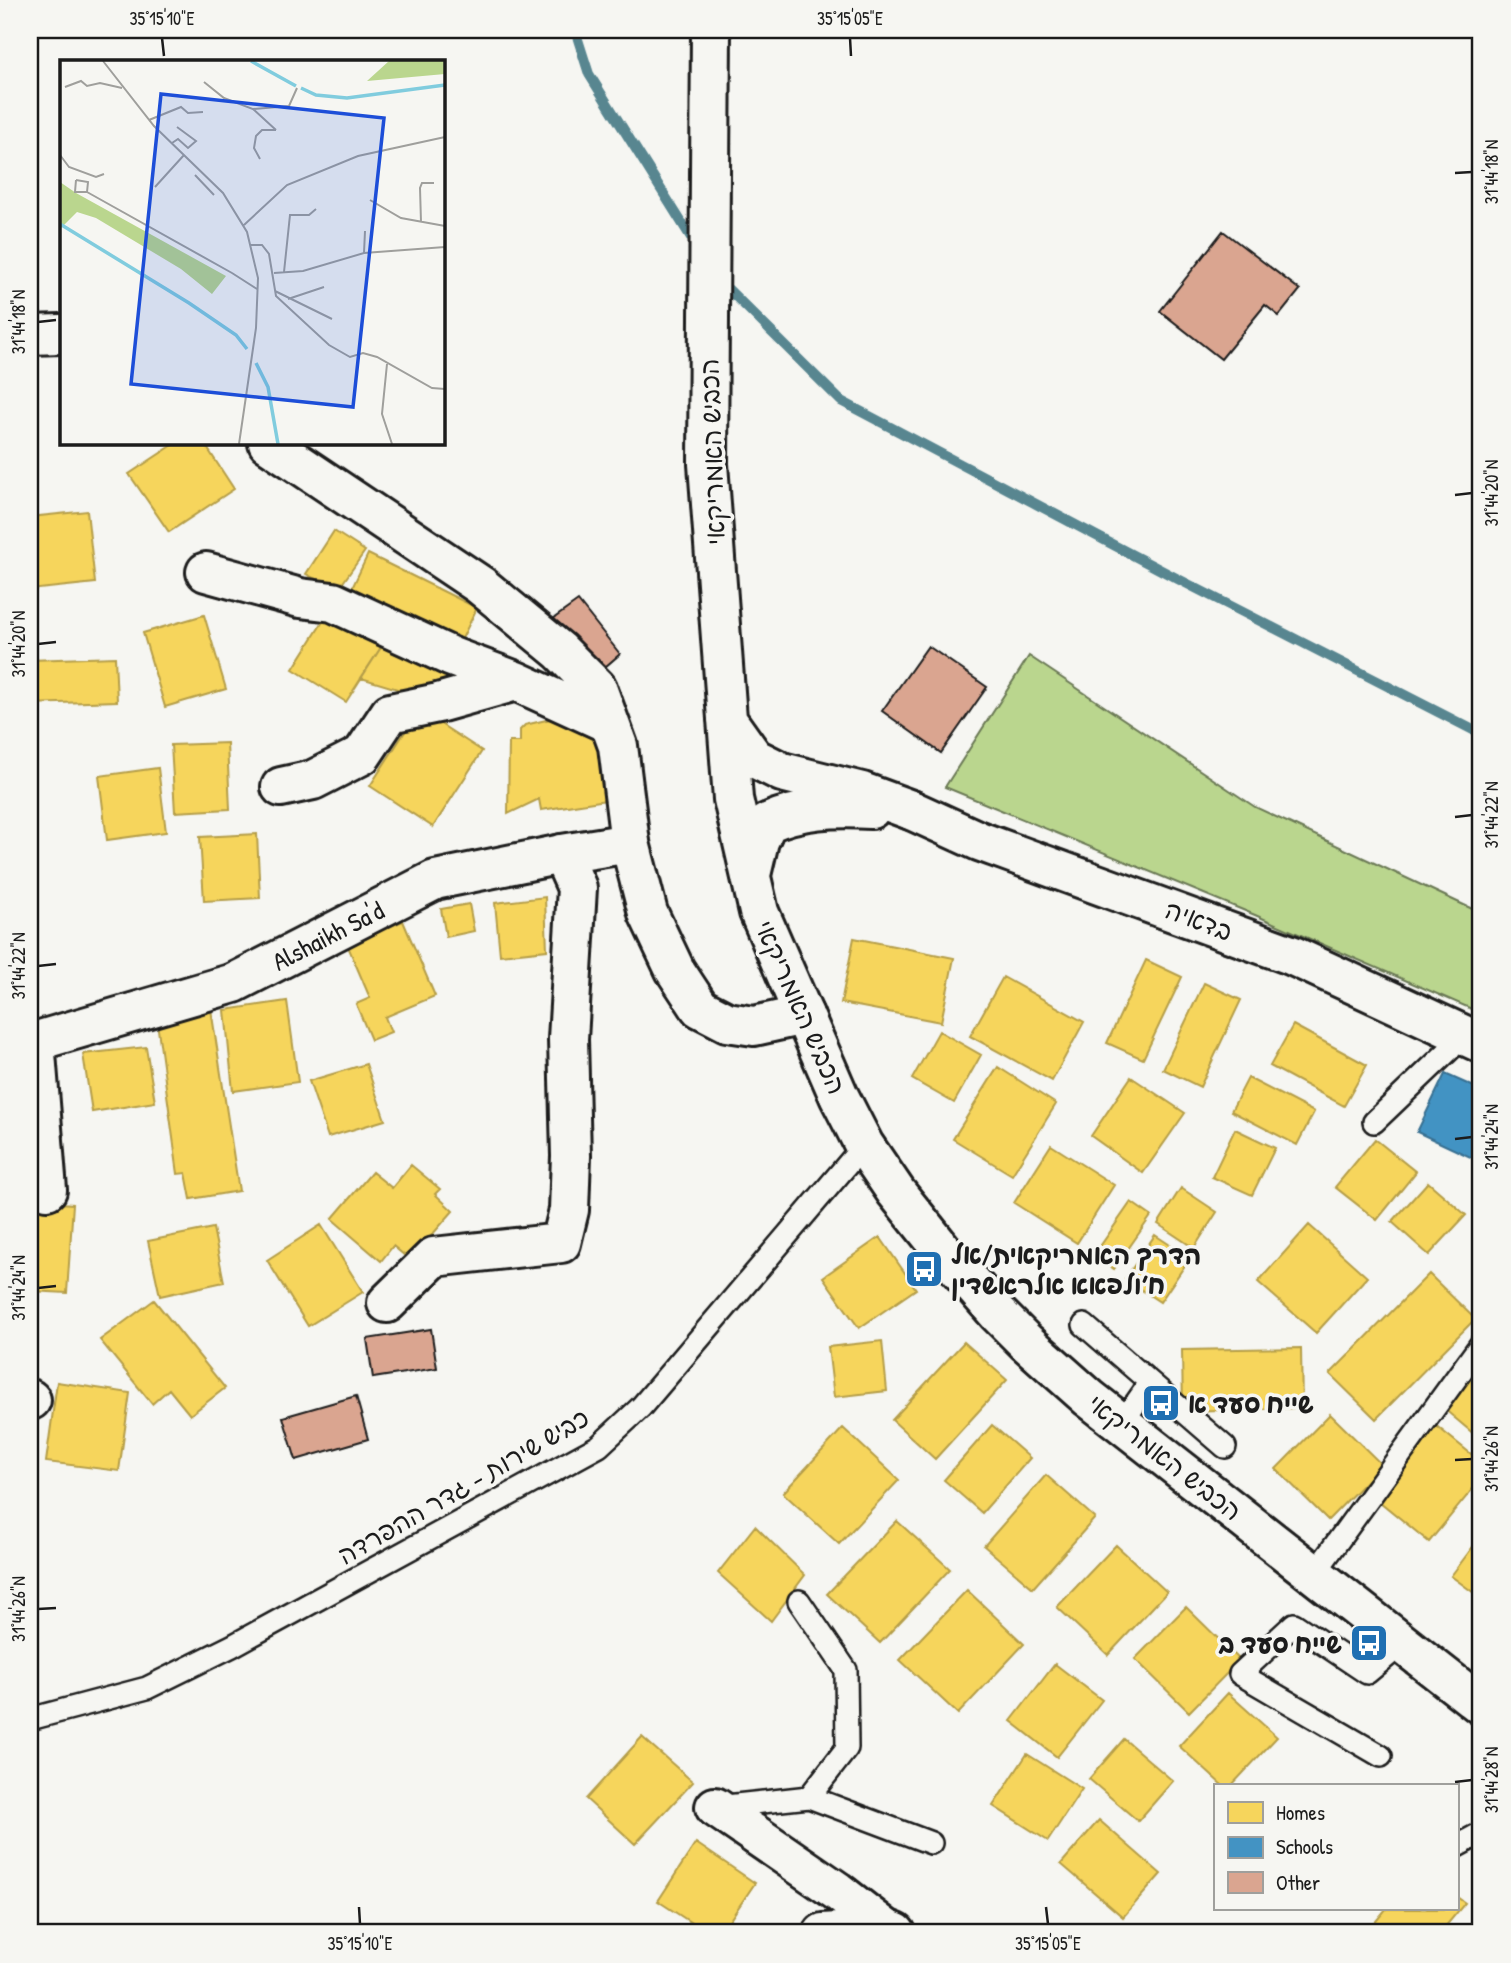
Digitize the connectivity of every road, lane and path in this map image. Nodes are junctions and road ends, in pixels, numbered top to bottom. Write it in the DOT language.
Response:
graph roads {
  1 [pos="710,30"];
  2 [pos="60,334"];
  3 [pos="30,335"];
  4 [pos="269,444"];
  5 [pos="206,572"];
  6 [pos="516,681"];
  7 [pos="727,720"];
  8 [pos="610,724"];
  9 [pos="799,776"];
  10 [pos="281,787"];
  11 [pos="733,799"];
  12 [pos="911,810"];
  13 [pos="630,843"];
  14 [pos="562,854"];
  15 [pos="751,877"];
  16 [pos="804,1016"];
  17 [pos="1473,1039"];
  18 [pos="32,1042"];
  19 [pos="1374,1122"];
  20 [pos="864,1145"];
  21 [pos="47,1190"];
  22 [pos="387,1303"];
  23 [pos="1084,1325"];
  24 [pos="1481,1344"];
  25 [pos="1150,1383"];
  26 [pos="1121,1424"];
  27 [pos="1225,1447"];
  28 [pos="1314,1574"];
  29 [pos="799,1601"];
  30 [pos="1403,1643"];
  31 [pos="1481,1704"];
  32 [pos="30,1719"];
  33 [pos="1381,1756"];
  34 [pos="809,1797"];
  35 [pos="715,1807"];
  36 [pos="1481,1833"];
  37 [pos="931,1843"];
  38 [pos="1458,1845"];
  39 [pos="891,1931"];
  40 [pos="823,1933"];
  1 -- 7 [label="street, הכביש האמריקאי"];
  2 -- 3 [label="street"];
  4 -- 8 [label="street"];
  5 -- 6 [label="street"];
  6 -- 8 [label="street"];
  6 -- 10 [label="street"];
  7 -- 9 [label="street"];
  7 -- 11 [label="street, הכביש האמריקאי"];
  8 -- 13 [label="street"];
  9 -- 11 [label="street"];
  9 -- 12 [label="street, בדאיה"];
  11 -- 15 [label="street, הכביש האמריקאי"];
  12 -- 15 [label="street"];
  12 -- 17 [label="street, בדאיה"];
  13 -- 14 [label="street, Alshaikh Sa'd"];
  13 -- 16 [label="street"];
  14 -- 18 [label="street, Alshaikh Sa'd"];
  14 -- 22 [label="street"];
  15 -- 16 [label="street, הכביש האמריקאי"];
  16 -- 20 [label="street, הכביש האמריקאי"];
  17 -- 19 [label="lane"];
  18 -- 21 [label="street"];
  20 -- 26 [label="street, הכביש האמריקאי"];
  20 -- 32 [label="lane, כביש שירות - גדר ההפרדה"];
  23 -- 25 [label="lane"];
  24 -- 28 [label="lane"];
  25 -- 26 [label="lane"];
  25 -- 27 [label="lane"];
  26 -- 28 [label="street, הכביש האמריקאי"];
  28 -- 30 [label="street, הכביש האמריקאי"];
  29 -- 34 [label="lane"];
  30 -- 31 [label="street, הכביש האמריקאי"];
  30 -- 33 [label="lane"];
  34 -- 35 [label="lane"];
  34 -- 37 [label="lane"];
  35 -- 39 [label="street"];
  36 -- 38 [label="lane"];
  39 -- 40 [label="street"];
}
